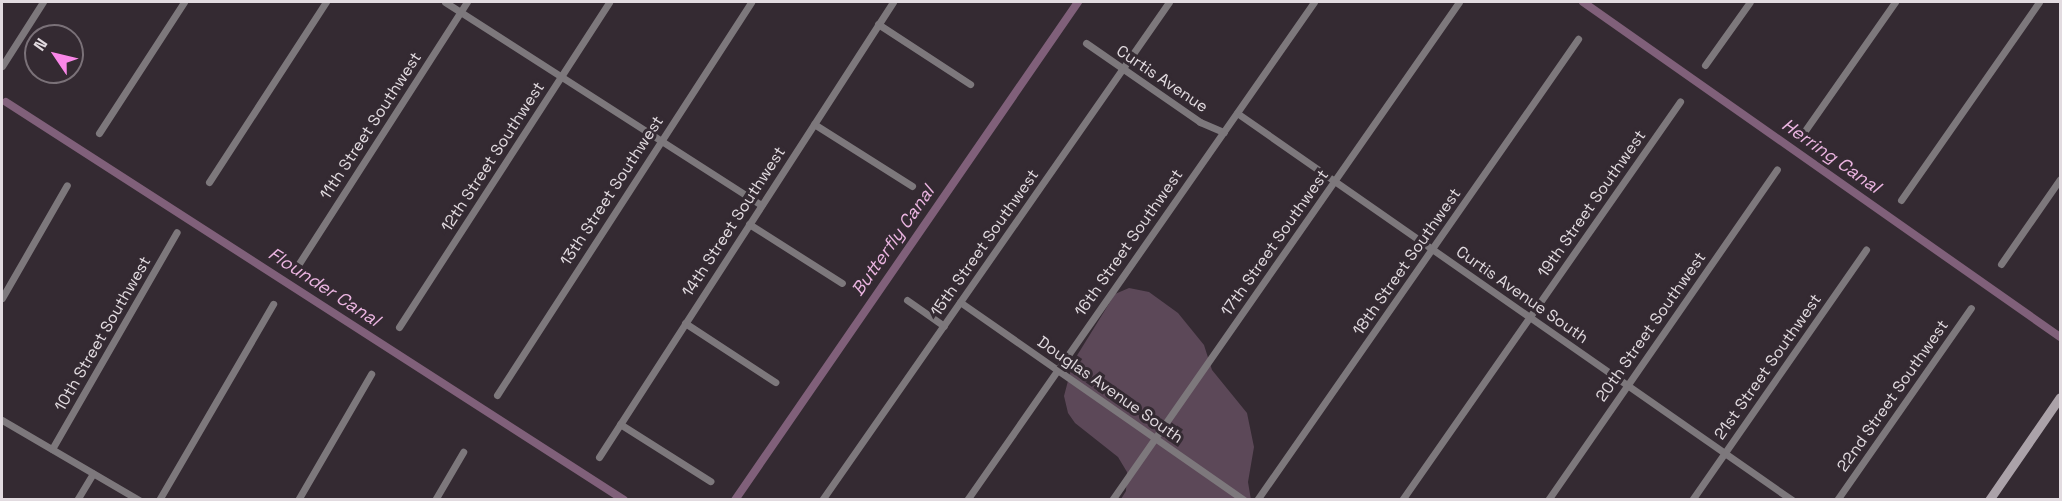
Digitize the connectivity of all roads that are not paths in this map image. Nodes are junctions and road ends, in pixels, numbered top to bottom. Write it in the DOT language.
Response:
graph roads {
  1 [pos="43,2"];
  2 [pos="184,2"];
  3 [pos="326,2"];
  4 [pos="445,2"];
  5 [pos="467,2"];
  6 [pos="609,2"];
  7 [pos="751,2"];
  8 [pos="892,2"];
  9 [pos="1169,2"];
  10 [pos="1314,2"];
  11 [pos="1459,2"];
  12 [pos="1750,2"];
  13 [pos="1894,2"];
  14 [pos="2039,2"];
  15 [pos="461,12"];
  16 [pos="878,24"];
  17 [pos="1578,39"];
  18 [pos="1086,44"];
  19 [pos="1705,65"];
  20 [pos="2,66"];
  21 [pos="1122,68"];
  22 [pos="561,76"];
  23 [pos="970,84"];
  24 [pos="1680,101"];
  25 [pos="1238,113"];
  26 [pos="814,124"];
  27 [pos="1224,132"];
  28 [pos="1804,132"];
  29 [pos="99,134"];
  30 [pos="660,140"];
  31 [pos="1778,170"];
  32 [pos="2061,179"];
  33 [pos="1335,180"];
  34 [pos="209,182"];
  35 [pos="67,185"];
  36 [pos="912,186"];
  37 [pos="1901,200"];
  38 [pos="761,205"];
  39 [pos="749,224"];
  40 [pos="177,232"];
  41 [pos="1432,249"];
  42 [pos="1866,250"];
  43 [pos="2001,264"];
  44 [pos="298,265"];
  45 [pos="842,283"];
  46 [pos="2,298"];
  47 [pos="907,300"];
  48 [pos="960,302"];
  49 [pos="273,304"];
  50 [pos="1971,308"];
  51 [pos="1530,317"];
  52 [pos="685,323"];
  53 [pos="944,326"];
  54 [pos="399,327"];
  55 [pos="1058,370"];
  56 [pos="372,374"];
  57 [pos="775,382"];
  58 [pos="1627,384"];
  59 [pos="497,395"];
  60 [pos="2061,397"];
  61 [pos="2,420"];
  62 [pos="620,424"];
  63 [pos="1156,437"];
  64 [pos="52,449"];
  65 [pos="463,452"];
  66 [pos="1725,452"];
  67 [pos="599,457"];
  68 [pos="93,473"];
  69 [pos="710,481"];
  70 [pos="77,500"];
  71 [pos="139,500"];
  72 [pos="159,500"];
  73 [pos="298,500"];
  74 [pos="435,500"];
  75 [pos="822,500"];
  76 [pos="968,500"];
  77 [pos="1112,500"];
  78 [pos="1244,500"];
  79 [pos="1257,500"];
  80 [pos="1402,500"];
  81 [pos="1548,500"];
  82 [pos="1692,500"];
  83 [pos="1792,500"];
  84 [pos="1837,500"];
  85 [pos="1989,500"];
  1 -- 20 [label="street"];
  2 -- 29 [label="street"];
  3 -- 34 [label="street"];
  4 -- 15 [label="street"];
  5 -- 15 [label="street, 11th Street Southwest"];
  6 -- 22 [label="street, 12th Street Southwest"];
  7 -- 30 [label="street, 13th Street Southwest"];
  8 -- 16 [label="street, 14th Street Southwest"];
  9 -- 21 [label="street, 15th Street Southwest"];
  10 -- 25 [label="street, 16th Street Southwest"];
  11 -- 33 [label="street, 17th Street Southwest"];
  12 -- 19 [label="street"];
  13 -- 28 [label="street"];
  14 -- 37 [label="street"];
  15 -- 22 [label="street"];
  15 -- 44 [label="street, 11th Street Southwest"];
  16 -- 23 [label="street"];
  16 -- 26 [label="street, 14th Street Southwest"];
  17 -- 41 [label="street, 18th Street Southwest"];
  18 -- 21 [label="street, Curtis Avenue"];
  21 -- 27 [label="street, Curtis Avenue"];
  21 -- 48 [label="street, 15th Street Southwest"];
  22 -- 30 [label="street"];
  22 -- 54 [label="street, 12th Street Southwest"];
  24 -- 51 [label="street, 19th Street Southwest"];
  25 -- 27 [label="street, 16th Street Southwest"];
  25 -- 33 [label="street, Curtis Avenue South"];
  26 -- 36 [label="street"];
  26 -- 38 [label="street, 14th Street Southwest"];
  27 -- 55 [label="street, 16th Street Southwest"];
  30 -- 38 [label="street"];
  30 -- 59 [label="street, 13th Street Southwest"];
  31 -- 58 [label="street, 20th Street Southwest"];
  32 -- 43 [label="street"];
  33 -- 41 [label="street, Curtis Avenue South"];
  33 -- 63 [label="street, 17th Street Southwest"];
  35 -- 46 [label="street"];
  38 -- 39 [label="street, 14th Street Southwest"];
  39 -- 45 [label="street"];
  39 -- 52 [label="street, 14th Street Southwest"];
  40 -- 64 [label="street, 10th Street Southwest"];
  41 -- 51 [label="street, Curtis Avenue South"];
  41 -- 79 [label="street, 18th Street Southwest"];
  42 -- 66 [label="street, 21st Street Southwest"];
  47 -- 53 [label="street"];
  48 -- 53 [label="street, 15th Street Southwest"];
  48 -- 55 [label="street, Douglas Avenue South"];
  49 -- 72 [label="street"];
  50 -- 84 [label="street, 22nd Street Southwest"];
  51 -- 58 [label="street, Curtis Avenue South"];
  51 -- 80 [label="street, 19th Street Southwest"];
  52 -- 57 [label="street"];
  52 -- 62 [label="street, 14th Street Southwest"];
  53 -- 75 [label="street, 15th Street Southwest"];
  55 -- 63 [label="street, Douglas Avenue South"];
  55 -- 76 [label="street, 16th Street Southwest"];
  56 -- 73 [label="street"];
  58 -- 66 [label="street, Curtis Avenue South"];
  58 -- 81 [label="street, 20th Street Southwest"];
  60 -- 85 [label="street"];
  61 -- 64 [label="street"];
  62 -- 67 [label="street, 14th Street Southwest"];
  62 -- 69 [label="street"];
  63 -- 77 [label="street, 17th Street Southwest"];
  63 -- 78 [label="street, Douglas Avenue South"];
  64 -- 68 [label="street"];
  65 -- 74 [label="street"];
  66 -- 82 [label="street, 21st Street Southwest"];
  66 -- 83 [label="street, Curtis Avenue South"];
  68 -- 70 [label="street"];
  68 -- 71 [label="street"];
}
